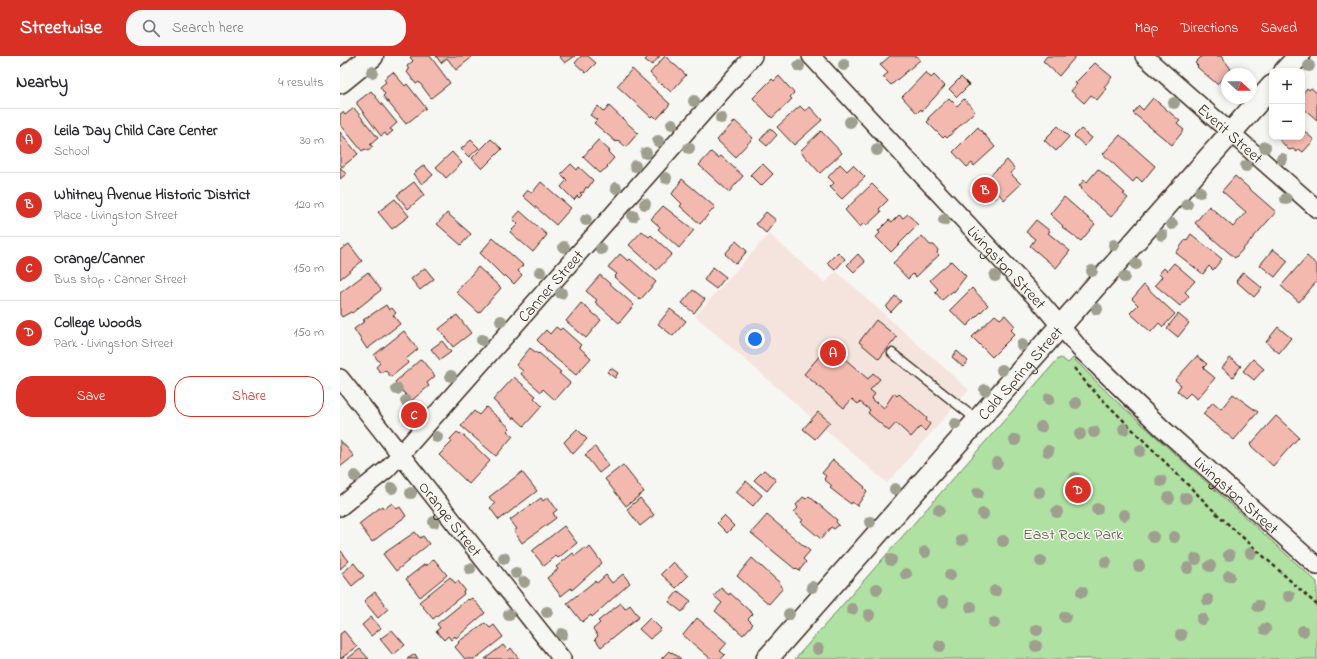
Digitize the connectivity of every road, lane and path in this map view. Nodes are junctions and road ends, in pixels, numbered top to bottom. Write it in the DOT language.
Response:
graph roads {
  1 [pos="372,56"];
  2 [pos="753,56"];
  3 [pos="811,56"];
  4 [pos="1144,56"];
  5 [pos="1299,56"];
  6 [pos="1288,68"];
  7 [pos="340,82"];
  8 [pos="1269,89"];
  9 [pos="1231,133"];
  10 [pos="1317,209"];
  11 [pos="1061,326"];
  12 [pos="892,353"];
  13 [pos="1069,362"];
  14 [pos="340,378"];
  15 [pos="978,420"];
  16 [pos="400,455"];
  17 [pos="340,507"];
  18 [pos="1317,566"];
  19 [pos="1317,605"];
  20 [pos="562,659"];
  21 [pos="767,659"];
  1 -- 7 [label="main road"];
  2 -- 16 [label="street, Canner Street"];
  3 -- 11 [label="street, Livingston Street"];
  4 -- 9 [label="street, Everit Street"];
  5 -- 6 [label="street"];
  8 -- 9 [label="street, Cold Spring Street"];
  9 -- 10 [label="street, Everit Street"];
  9 -- 11 [label="street, Cold Spring Street"];
  11 -- 15 [label="street, Cold Spring Street"];
  11 -- 18 [label="street, Livingston Street"];
  12 -- 15 [label="lane"];
  13 -- 19 [label="path"];
  14 -- 16 [label="street, Orange Street"];
  15 -- 21 [label="street, Cold Spring Street"];
  16 -- 17 [label="street, Canner Street"];
  16 -- 20 [label="street, Orange Street"];
}
